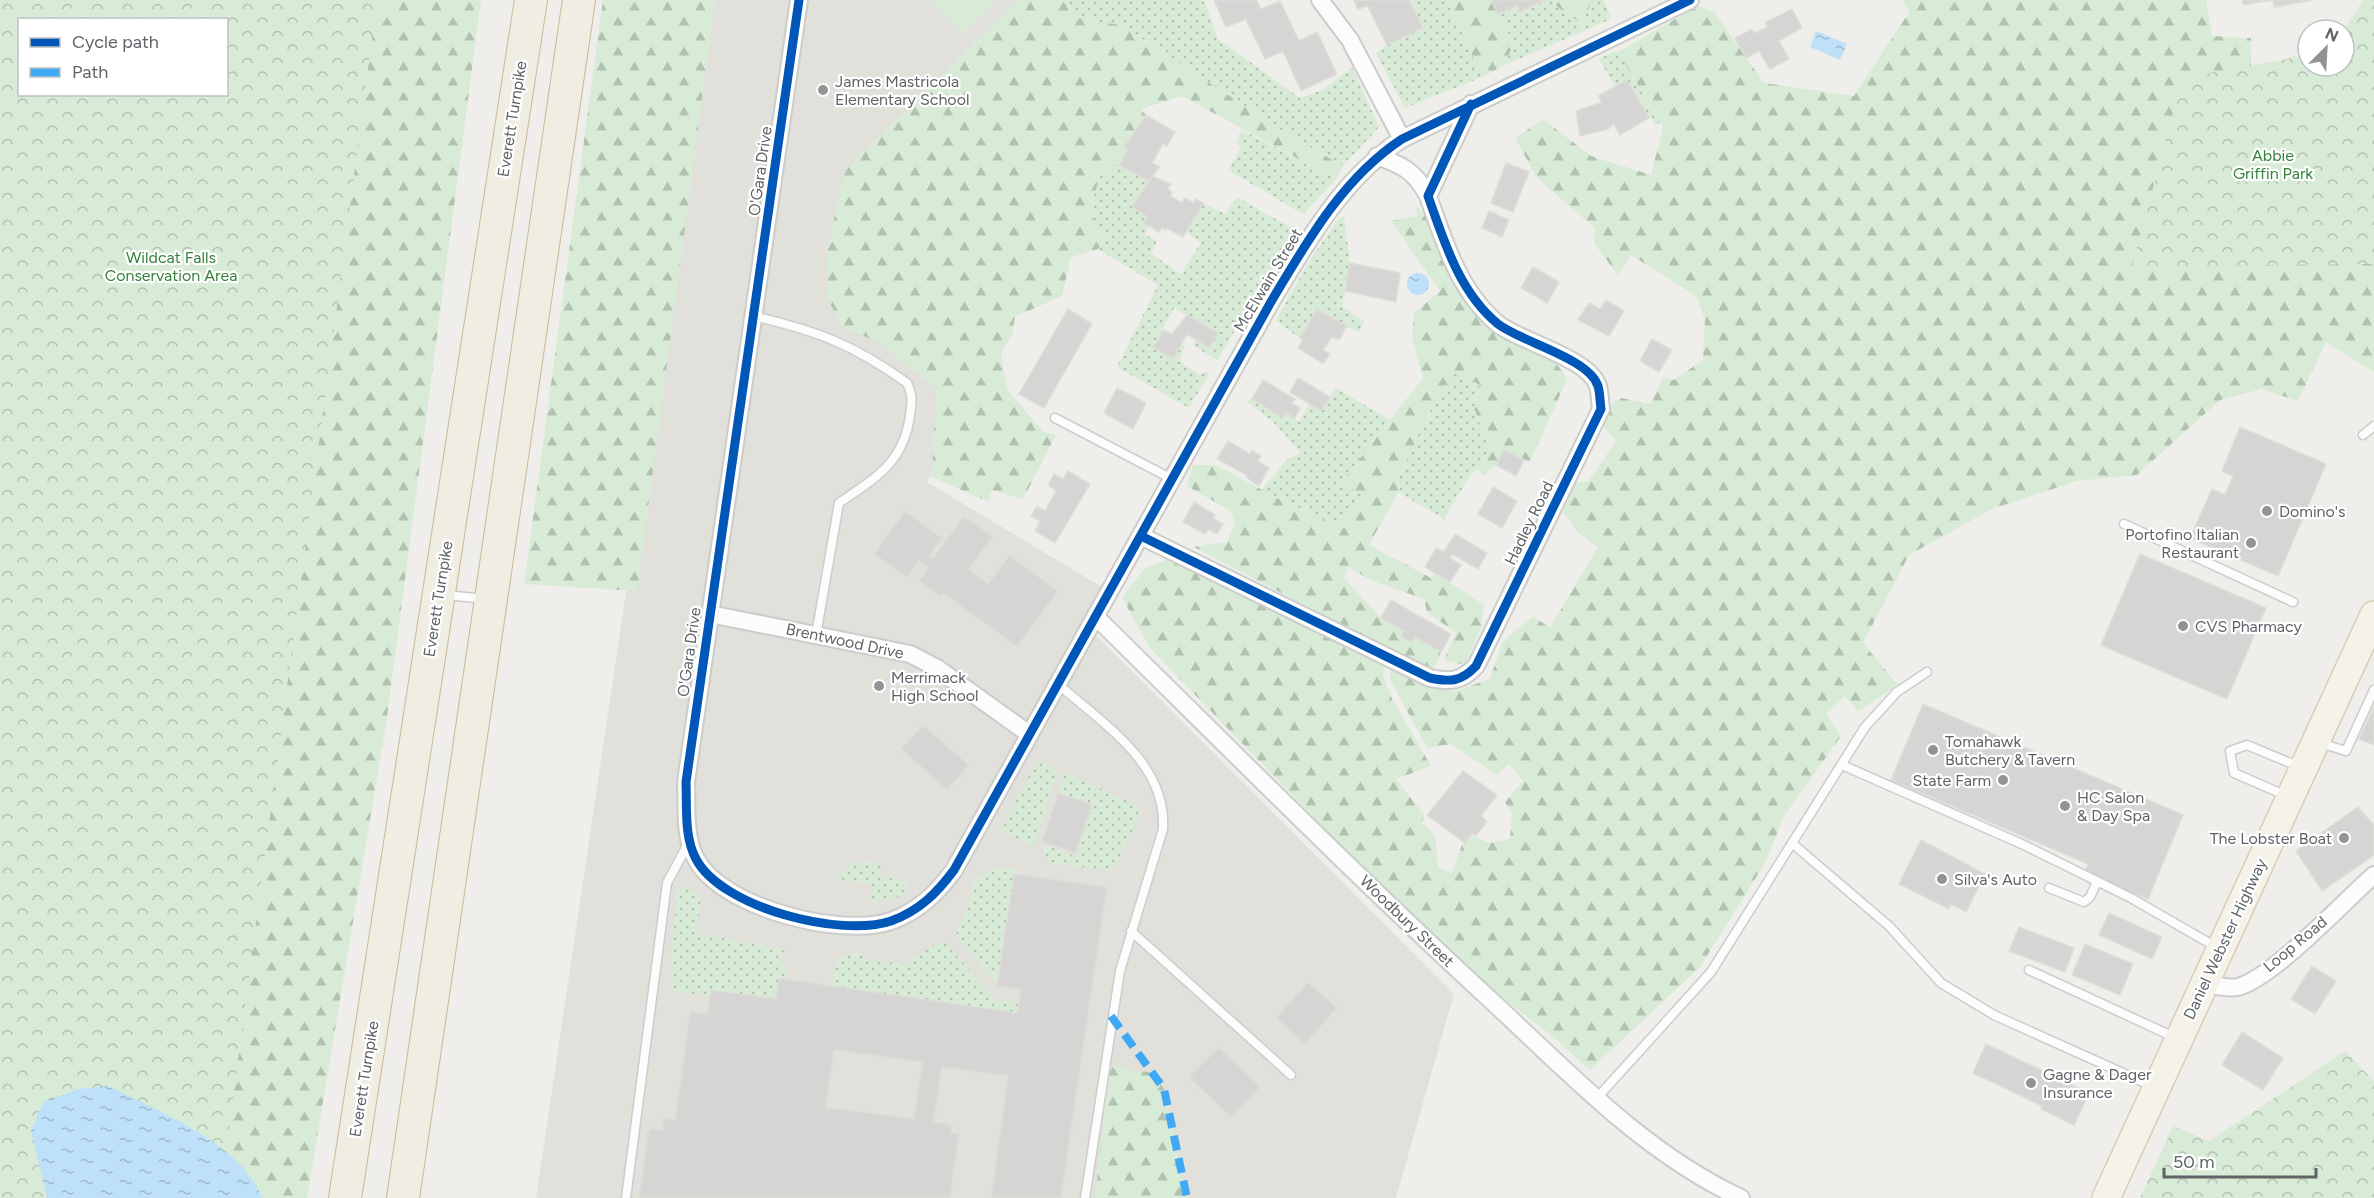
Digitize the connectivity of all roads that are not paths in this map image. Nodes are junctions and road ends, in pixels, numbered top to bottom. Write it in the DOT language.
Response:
graph roads {
  1 [pos="531,0"];
  2 [pos="579,0"];
  3 [pos="799,0"];
  4 [pos="1320,0"];
  5 [pos="1690,0"];
  6 [pos="1471,104"];
  7 [pos="1402,139"];
  8 [pos="1377,156"];
  9 [pos="1428,196"];
  10 [pos="753,316"];
  11 [pos="1055,418"];
  12 [pos="2374,426"];
  13 [pos="2362,435"];
  14 [pos="1172,479"];
  15 [pos="2124,524"];
  16 [pos="1141,536"];
  17 [pos="439,594"];
  18 [pos="491,600"];
  19 [pos="2293,602"];
  20 [pos="710,614"];
  21 [pos="1095,617"];
  22 [pos="2371,630"];
  23 [pos="816,635"];
  24 [pos="1926,672"];
  25 [pos="1058,684"];
  26 [pos="2374,690"];
  27 [pos="1029,734"];
  28 [pos="2317,742"];
  29 [pos="1842,765"];
  30 [pos="2304,769"];
  31 [pos="2290,797"];
  32 [pos="689,842"];
  33 [pos="1793,844"];
  34 [pos="2374,875"];
  35 [pos="2097,882"];
  36 [pos="2049,888"];
  37 [pos="1131,931"];
  38 [pos="2219,949"];
  39 [pos="2029,970"];
  40 [pos="2205,984"];
  41 [pos="2180,1039"];
  42 [pos="1291,1075"];
  43 [pos="2157,1089"];
  44 [pos="1597,1098"];
  45 [pos="345,1198"];
  46 [pos="403,1198"];
  47 [pos="626,1198"];
  48 [pos="1085,1198"];
  49 [pos="1740,1198"];
  50 [pos="2106,1198"];
  1 -- 17 [label="highway, Everett Turnpike"];
  2 -- 18 [label="highway"];
  3 -- 10 [label="street, O'Gara Drive"];
  4 -- 7 [label="street"];
  5 -- 6 [label="street, McElwain Street"];
  6 -- 7 [label="street, McElwain Street"];
  6 -- 9 [label="street"];
  7 -- 8 [label="street, McElwain Street"];
  8 -- 9 [label="street, Hadley Road"];
  8 -- 14 [label="street, McElwain Street"];
  9 -- 16 [label="street, Hadley Road"];
  10 -- 20 [label="street, O'Gara Drive"];
  10 -- 23 [label="lane"];
  11 -- 14 [label="lane"];
  12 -- 13 [label="lane"];
  14 -- 16 [label="street, McElwain Street"];
  15 -- 19 [label="lane"];
  16 -- 21 [label="street, McElwain Street"];
  17 -- 18 [label="lane"];
  17 -- 45 [label="highway, Everett Turnpike"];
  18 -- 46 [label="highway"];
  20 -- 23 [label="street, Brentwood Drive"];
  20 -- 32 [label="street, O'Gara Drive"];
  21 -- 25 [label="street, McElwain Street"];
  21 -- 44 [label="street, Woodbury Street"];
  22 -- 28 [label="main road, Daniel Webster Highway"];
  23 -- 27 [label="street, Brentwood Drive"];
  24 -- 29 [label="lane"];
  25 -- 27 [label="street, McElwain Street"];
  25 -- 37 [label="lane"];
  26 -- 28 [label="lane"];
  27 -- 32 [label="street, O'Gara Drive"];
  28 -- 30 [label="main road, Daniel Webster Highway"];
  29 -- 33 [label="lane"];
  29 -- 35 [label="lane"];
  30 -- 31 [label="main road, Daniel Webster Highway"];
  30 -- 31 [label="lane"];
  31 -- 38 [label="main road, Daniel Webster Highway"];
  32 -- 47 [label="lane"];
  33 -- 43 [label="lane"];
  33 -- 44 [label="lane"];
  34 -- 40 [label="street, Loop Road"];
  35 -- 36 [label="lane"];
  35 -- 38 [label="lane"];
  37 -- 42 [label="lane"];
  37 -- 48 [label="lane"];
  38 -- 40 [label="main road, Daniel Webster Highway"];
  39 -- 41 [label="lane"];
  40 -- 41 [label="main road, Daniel Webster Highway"];
  41 -- 43 [label="main road, Daniel Webster Highway"];
  43 -- 50 [label="main road, Daniel Webster Highway"];
  44 -- 49 [label="street, Woodbury Street"];
}
